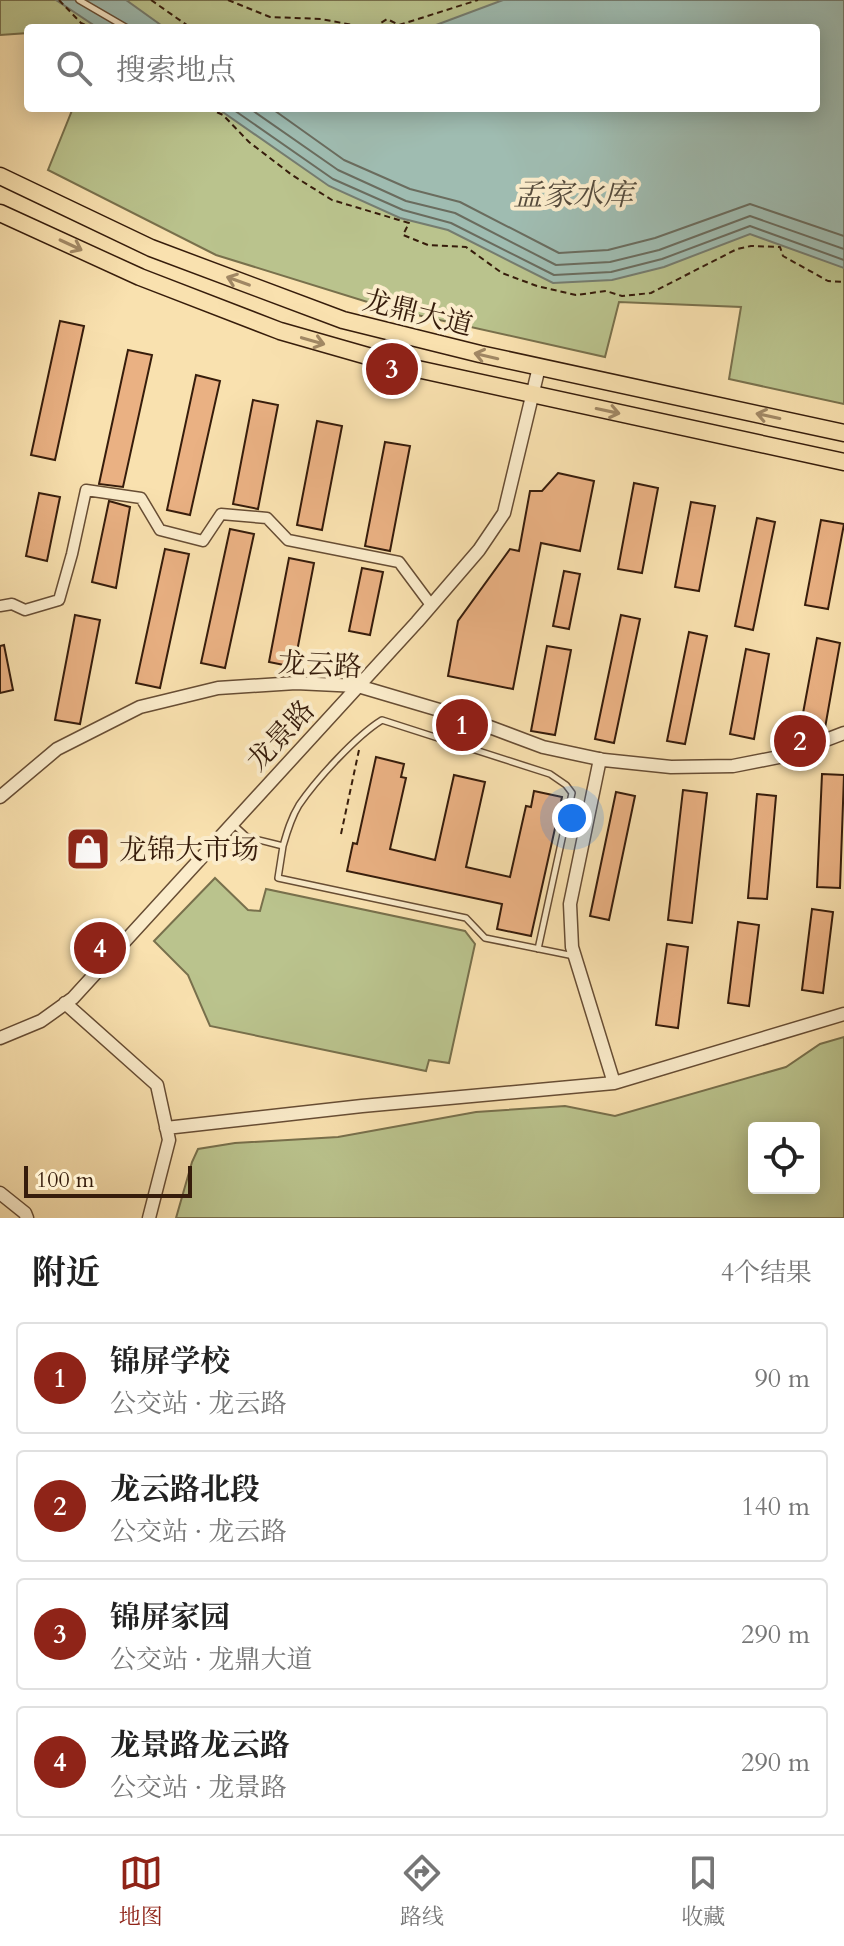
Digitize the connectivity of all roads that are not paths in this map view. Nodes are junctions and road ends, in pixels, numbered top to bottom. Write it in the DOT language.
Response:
graph roads {
  1 [pos="79,0"];
  2 [pos="120,24"];
  3 [pos="1,180"];
  4 [pos="0,213"];
  5 [pos="539,367"];
  6 [pos="531,395"];
  7 [pos="844,433"];
  8 [pos="844,462"];
  9 [pos="431,605"];
  10 [pos="0,606"];
  11 [pos="358,686"];
  12 [pos="844,733"];
  13 [pos="600,759"];
  14 [pos="0,797"];
  15 [pos="232,823"];
  16 [pos="283,846"];
  17 [pos="538,949"];
  18 [pos="575,956"];
  19 [pos="65,1003"];
  20 [pos="844,1014"];
  21 [pos="0,1038"];
  22 [pos="614,1083"];
  23 [pos="166,1128"];
  24 [pos="0,1193"];
  25 [pos="27,1218"];
  26 [pos="149,1218"];
  1 -- 2 [label="lane"];
  5 -- 3 [label="main road, 龙鼎大道, one-way"];
  4 -- 6 [label="main road, 龙鼎大道, one-way"];
  5 -- 6 [label="street, 龙景路"];
  7 -- 5 [label="main road, 龙鼎大道, one-way"];
  6 -- 8 [label="main road, 龙鼎大道, one-way"];
  6 -- 9 [label="street, 龙景路"];
  9 -- 10 [label="street"];
  9 -- 11 [label="street, 龙景路"];
  11 -- 13 [label="street, 龙云路"];
  11 -- 14 [label="street, 龙云路"];
  11 -- 15 [label="street, 龙景路"];
  12 -- 13 [label="street, 龙云路"];
  13 -- 18 [label="street"];
  15 -- 16 [label="lane"];
  15 -- 19 [label="street, 龙景路"];
  16 -- 17 [label="lane"];
  16 -- 17 [label="lane"];
  17 -- 18 [label="lane"];
  18 -- 22 [label="street"];
  19 -- 21 [label="street, 龙景路"];
  19 -- 23 [label="street"];
  20 -- 22 [label="street"];
  22 -- 23 [label="street"];
  23 -- 26 [label="street"];
  24 -- 25 [label="street"];
}
